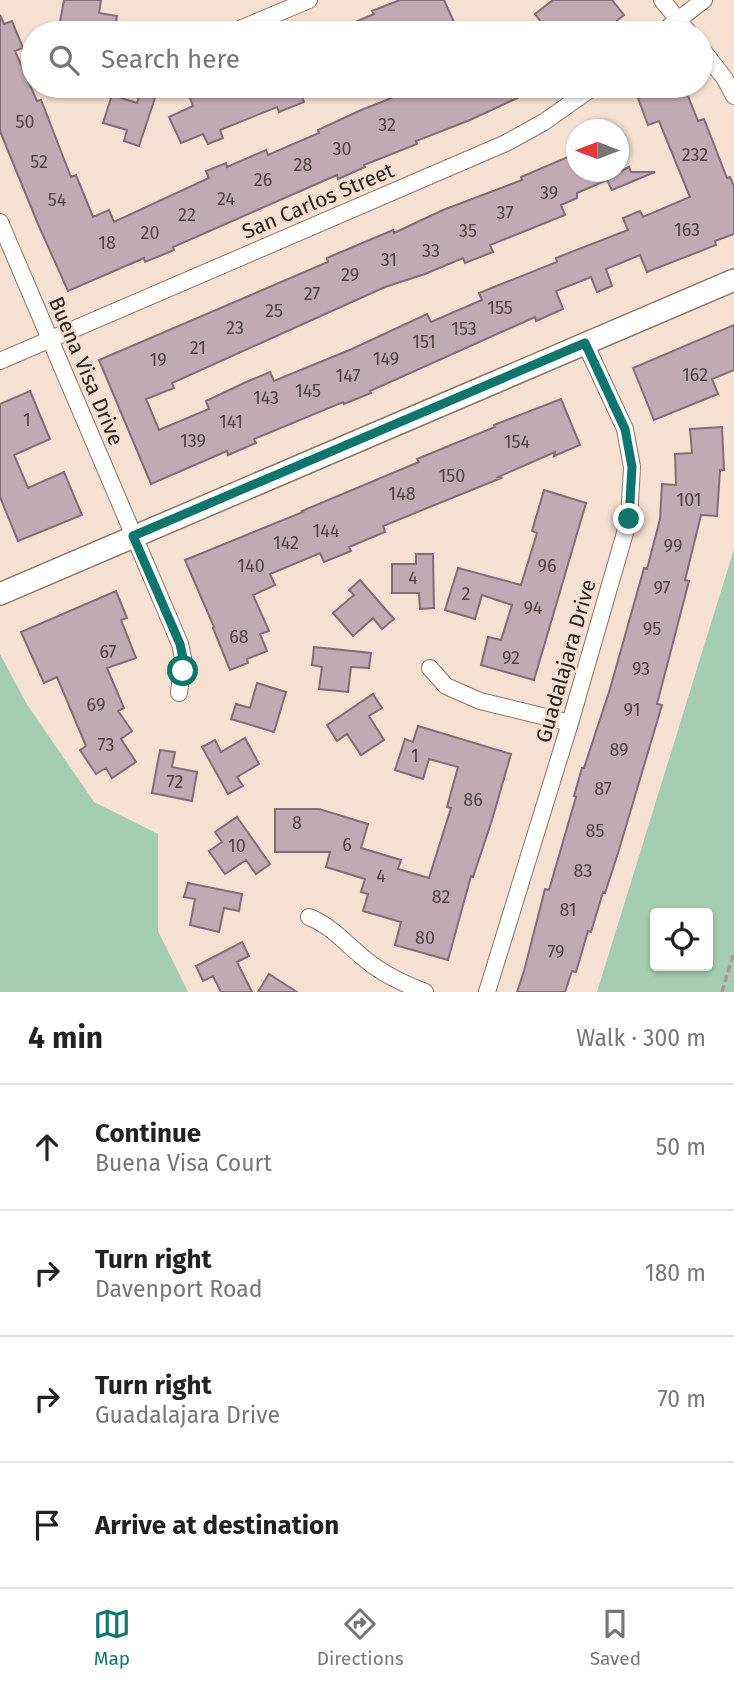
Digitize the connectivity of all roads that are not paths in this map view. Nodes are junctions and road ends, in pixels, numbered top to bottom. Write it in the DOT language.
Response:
graph roads {
  1 [pos="309,0"];
  2 [pos="662,0"];
  3 [pos="704,0"];
  4 [pos="678,20"];
  5 [pos="259,21"];
  6 [pos="713,64"];
  7 [pos="734,96"];
  8 [pos="578,98"];
  9 [pos="0,222"];
  10 [pos="734,280"];
  11 [pos="50,339"];
  12 [pos="585,343"];
  13 [pos="0,361"];
  14 [pos="133,536"];
  15 [pos="0,594"];
  16 [pos="430,668"];
  17 [pos="179,693"];
  18 [pos="570,723"];
  19 [pos="309,917"];
  20 [pos="425,992"];
  21 [pos="487,992"];
  1 -- 5 [label="street"];
  2 -- 4 [label="street"];
  3 -- 4 [label="street"];
  6 -- 7 [label="street"];
  8 -- 11 [label="street, San Carlos Street"];
  9 -- 11 [label="street, Buena Visa Drive"];
  10 -- 12 [label="street"];
  11 -- 13 [label="street, San Carlos Street"];
  11 -- 14 [label="street, Buena Visa Drive"];
  12 -- 14 [label="street"];
  12 -- 18 [label="street, Guadalajara Drive"];
  14 -- 15 [label="street"];
  14 -- 17 [label="street, Buena Visa Drive"];
  16 -- 18 [label="street"];
  18 -- 21 [label="street, Guadalajara Drive"];
  19 -- 20 [label="street"];
}
